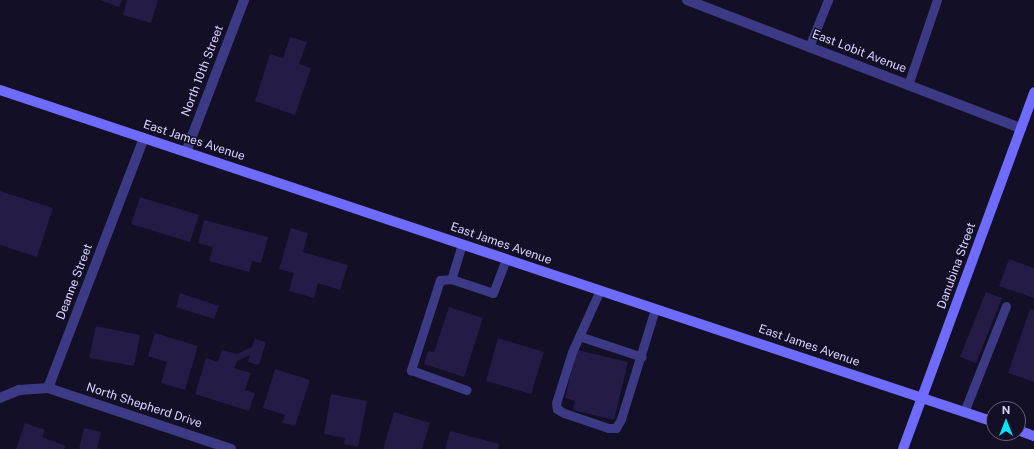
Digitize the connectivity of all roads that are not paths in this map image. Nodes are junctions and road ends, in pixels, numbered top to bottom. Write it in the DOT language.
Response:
graph roads {
  1 [pos="244,0"];
  2 [pos="689,0"];
  3 [pos="828,0"];
  4 [pos="937,0"];
  5 [pos="809,47"];
  6 [pos="908,85"];
  7 [pos="0,90"];
  8 [pos="1034,92"];
  9 [pos="1021,128"];
  10 [pos="144,138"];
  11 [pos="186,152"];
  12 [pos="462,244"];
  13 [pos="506,259"];
  14 [pos="451,279"];
  15 [pos="600,290"];
  16 [pos="1006,306"];
  17 [pos="655,309"];
  18 [pos="579,336"];
  19 [pos="642,357"];
  20 [pos="48,388"];
  21 [pos="467,390"];
  22 [pos="0,398"];
  23 [pos="922,398"];
  24 [pos="964,412"];
  25 [pos="986,419"];
  26 [pos="231,449"];
  27 [pos="903,449"];
  1 -- 11 [label="street, North 10th Street"];
  2 -- 5 [label="street, East Lobit Avenue"];
  3 -- 5 [label="lane"];
  4 -- 6 [label="lane"];
  5 -- 6 [label="street, East Lobit Avenue"];
  6 -- 9 [label="street, East Lobit Avenue"];
  7 -- 10 [label="street, East James Avenue"];
  8 -- 9 [label="street, Danubina Street"];
  9 -- 23 [label="street, Danubina Street"];
  10 -- 11 [label="street, East James Avenue"];
  10 -- 20 [label="street, Deanne Street"];
  11 -- 12 [label="street, East James Avenue"];
  12 -- 13 [label="street, East James Avenue"];
  12 -- 14 [label="lane"];
  13 -- 14 [label="lane"];
  13 -- 15 [label="street, East James Avenue"];
  14 -- 21 [label="lane"];
  15 -- 17 [label="street, East James Avenue"];
  15 -- 18 [label="lane"];
  16 -- 24 [label="lane"];
  17 -- 19 [label="lane"];
  17 -- 23 [label="street, East James Avenue"];
  18 -- 19 [label="lane"];
  18 -- 19 [label="lane"];
  20 -- 22 [label="street"];
  20 -- 26 [label="street, North Shepherd Drive"];
  23 -- 24 [label="street, East James Avenue"];
  23 -- 27 [label="street, Danubina Street"];
  24 -- 25 [label="street, East James Avenue"];
}
